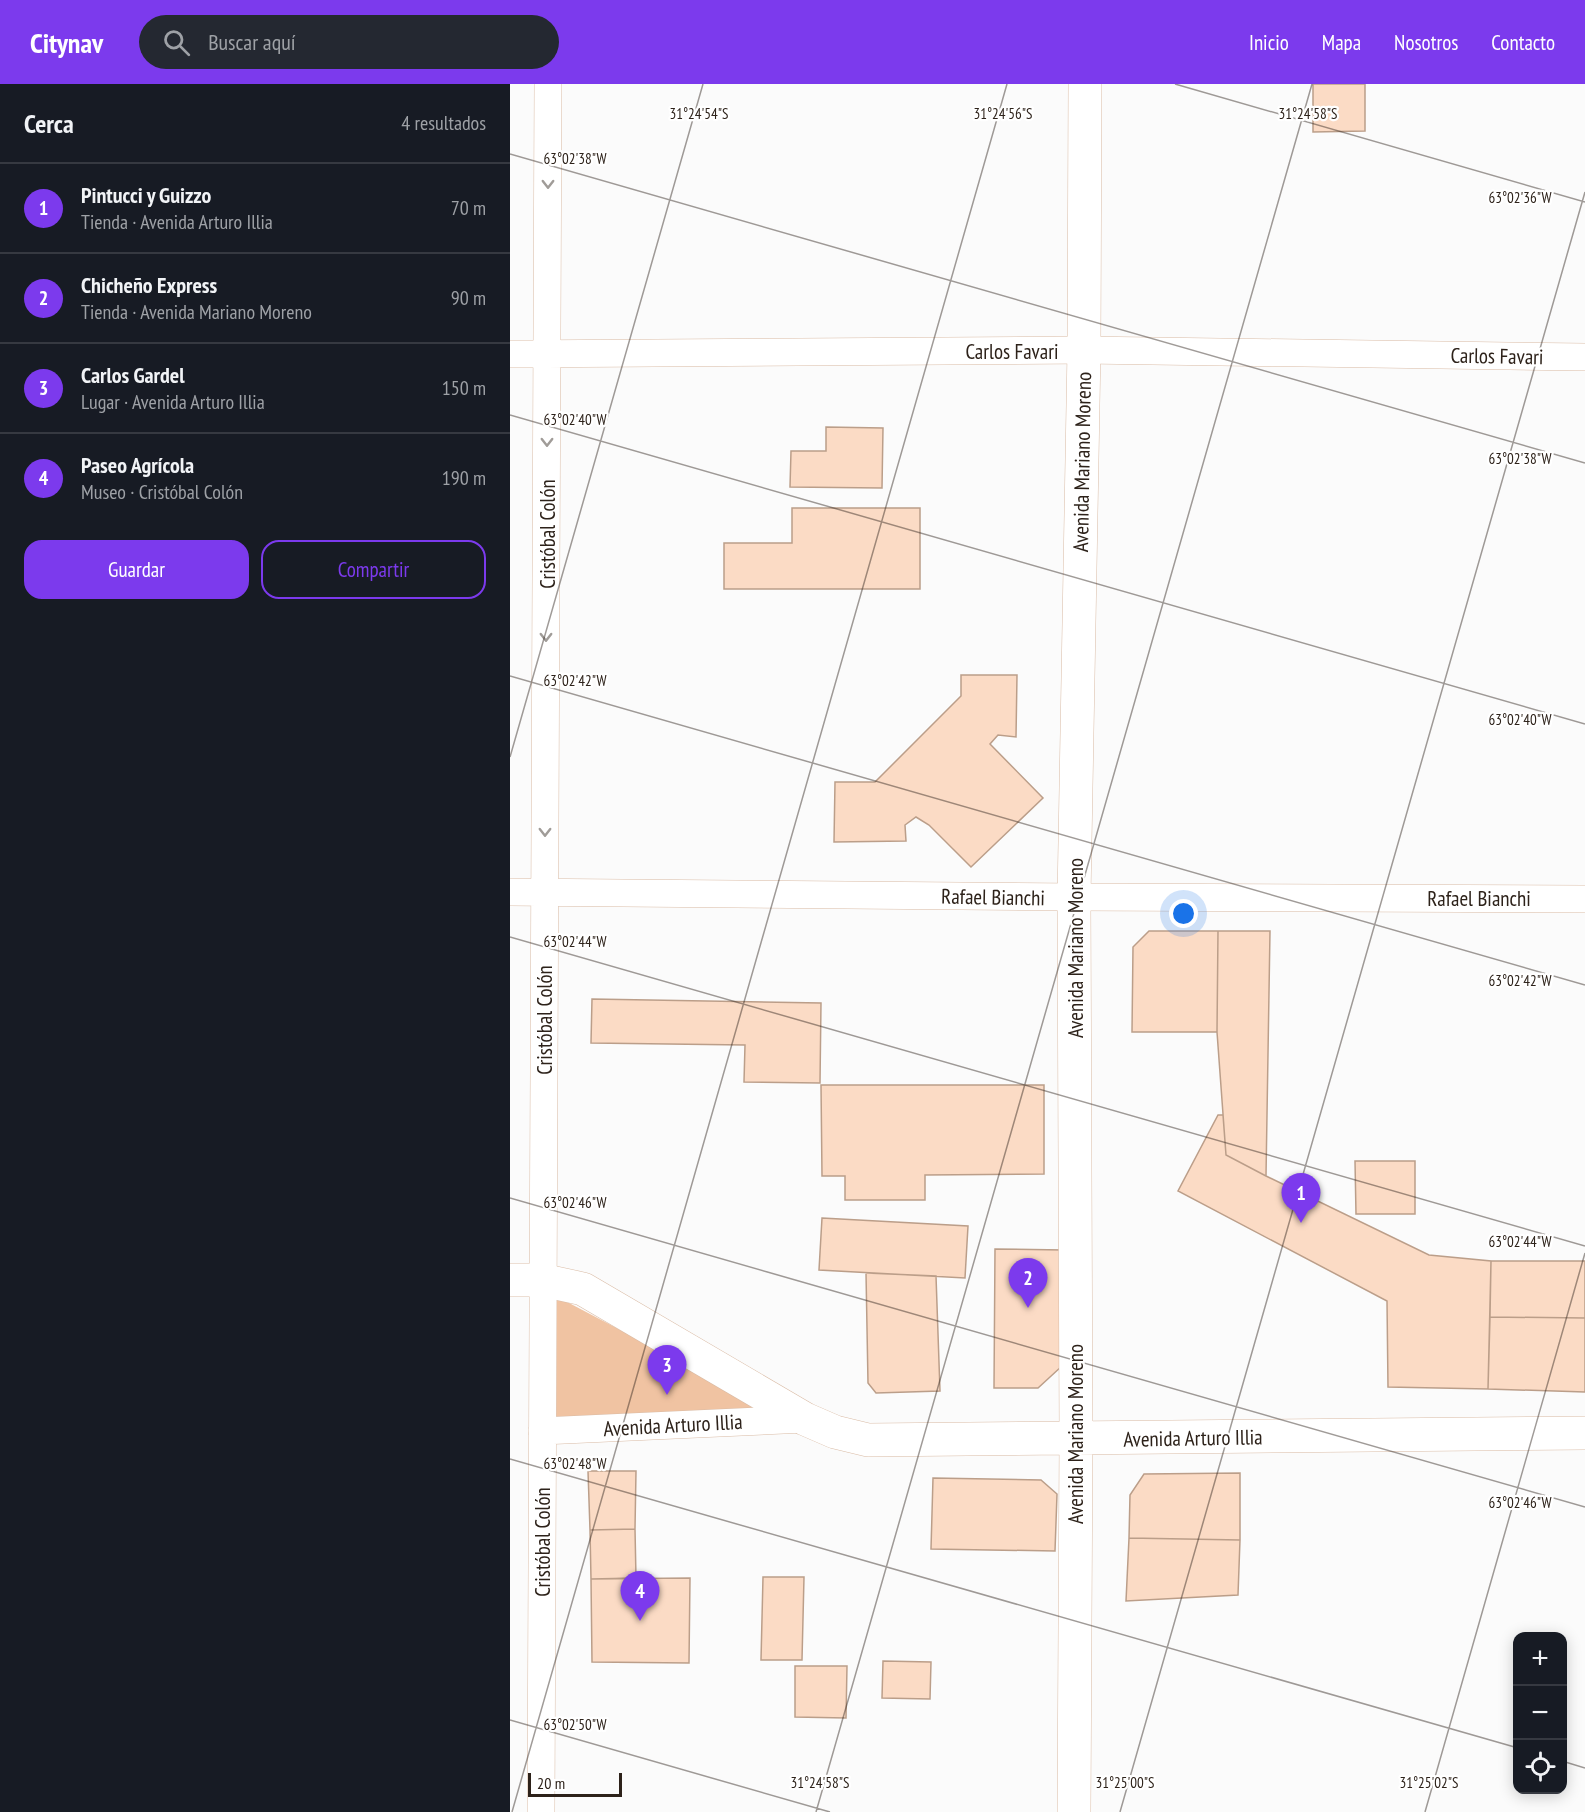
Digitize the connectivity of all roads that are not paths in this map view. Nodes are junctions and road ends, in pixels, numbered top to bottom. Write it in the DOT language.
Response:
graph roads {
  1 [pos="548,84"];
  2 [pos="1084,84"];
  3 [pos="1084,351"];
  4 [pos="510,354"];
  5 [pos="548,355"];
  6 [pos="1585,357"];
  7 [pos="510,892"];
  8 [pos="544,892"];
  9 [pos="1074,897"];
  10 [pos="1585,899"];
  11 [pos="510,1280"];
  12 [pos="543,1280"];
  13 [pos="805,1419"];
  14 [pos="542,1431"];
  15 [pos="1585,1433"];
  16 [pos="1076,1439"];
  17 [pos="541,1812"];
  18 [pos="1074,1812"];
  1 -- 5 [label="street, Cristóbal Colón, one-way"];
  2 -- 3 [label="main road, Avenida Mariano Moreno"];
  3 -- 5 [label="street, Carlos Favari"];
  3 -- 6 [label="street, Carlos Favari"];
  3 -- 9 [label="main road, Avenida Mariano Moreno"];
  4 -- 5 [label="street, Carlos Favari"];
  5 -- 8 [label="street, Cristóbal Colón, one-way"];
  7 -- 8 [label="street, Rafael Bianchi"];
  8 -- 9 [label="street, Rafael Bianchi"];
  8 -- 12 [label="street, Cristóbal Colón"];
  9 -- 10 [label="street, Rafael Bianchi"];
  9 -- 16 [label="main road, Avenida Mariano Moreno"];
  11 -- 12 [label="main road, Avenida Arturo Illia"];
  12 -- 13 [label="main road, Avenida Arturo Illia"];
  12 -- 14 [label="street, Cristóbal Colón"];
  13 -- 14 [label="street, Avenida Arturo Illia"];
  13 -- 16 [label="main road, Avenida Arturo Illia"];
  14 -- 17 [label="street, Cristóbal Colón"];
  15 -- 16 [label="main road, Avenida Arturo Illia"];
  16 -- 18 [label="main road, Avenida Mariano Moreno"];
}
